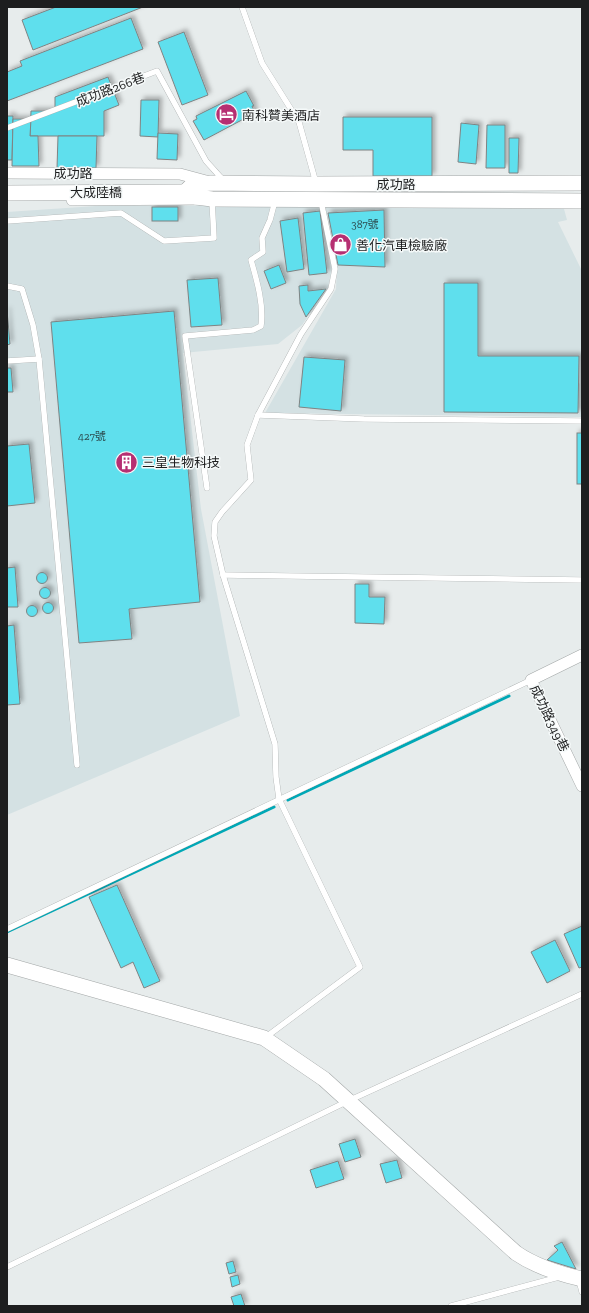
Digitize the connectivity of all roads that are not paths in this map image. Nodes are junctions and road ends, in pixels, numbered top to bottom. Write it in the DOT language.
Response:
graph roads {
  1 [pos="242,7"];
  2 [pos="7,128"];
  3 [pos="7,173"];
  4 [pos="211,183"];
  5 [pos="226,183"];
  6 [pos="582,183"];
  7 [pos="185,192"];
  8 [pos="318,192"];
  9 [pos="7,193"];
  10 [pos="276,198"];
  11 [pos="212,199"];
  12 [pos="7,200"];
  13 [pos="582,200"];
  14 [pos="7,221"];
  15 [pos="7,286"];
  16 [pos="39,359"];
  17 [pos="7,361"];
  18 [pos="258,415"];
  19 [pos="582,421"];
  20 [pos="208,488"];
  21 [pos="223,575"];
  22 [pos="582,580"];
  23 [pos="582,656"];
  24 [pos="531,680"];
  25 [pos="78,765"];
  26 [pos="582,786"];
  27 [pos="279,799"];
  28 [pos="7,929"];
  29 [pos="7,965"];
  30 [pos="582,994"];
  31 [pos="264,1038"];
  32 [pos="348,1101"];
  33 [pos="7,1267"];
  34 [pos="577,1281"];
  35 [pos="451,1306"];
  1 -- 8 [label="lane"];
  2 -- 5 [label="lane, 成功路266巷"];
  3 -- 4 [label="street, 成功路"];
  4 -- 5 [label="main road, 成功路"];
  4 -- 7 [label="main road, 成功路"];
  5 -- 8 [label="main road, 成功路"];
  6 -- 8 [label="main road, 成功路"];
  7 -- 9 [label="main road, 大成陸橋"];
  7 -- 11 [label="main road, 成功路"];
  8 -- 10 [label="main road, 成功路"];
  8 -- 13 [label="main road, 成功路"];
  8 -- 18 [label="lane"];
  10 -- 11 [label="main road, 成功路"];
  10 -- 20 [label="lane"];
  11 -- 12 [label="street, 成功路"];
  11 -- 14 [label="lane"];
  15 -- 16 [label="lane"];
  16 -- 17 [label="lane"];
  16 -- 25 [label="lane"];
  18 -- 19 [label="lane"];
  18 -- 21 [label="lane"];
  21 -- 22 [label="lane"];
  21 -- 27 [label="lane"];
  23 -- 24 [label="street, 成功路349巷"];
  24 -- 26 [label="street, 成功路349巷"];
  24 -- 27 [label="lane"];
  27 -- 28 [label="lane"];
  27 -- 31 [label="lane"];
  29 -- 31 [label="main road"];
  30 -- 32 [label="lane"];
  31 -- 32 [label="main road"];
  32 -- 33 [label="lane"];
  32 -- 34 [label="main road"];
  34 -- 35 [label="lane"];
}
